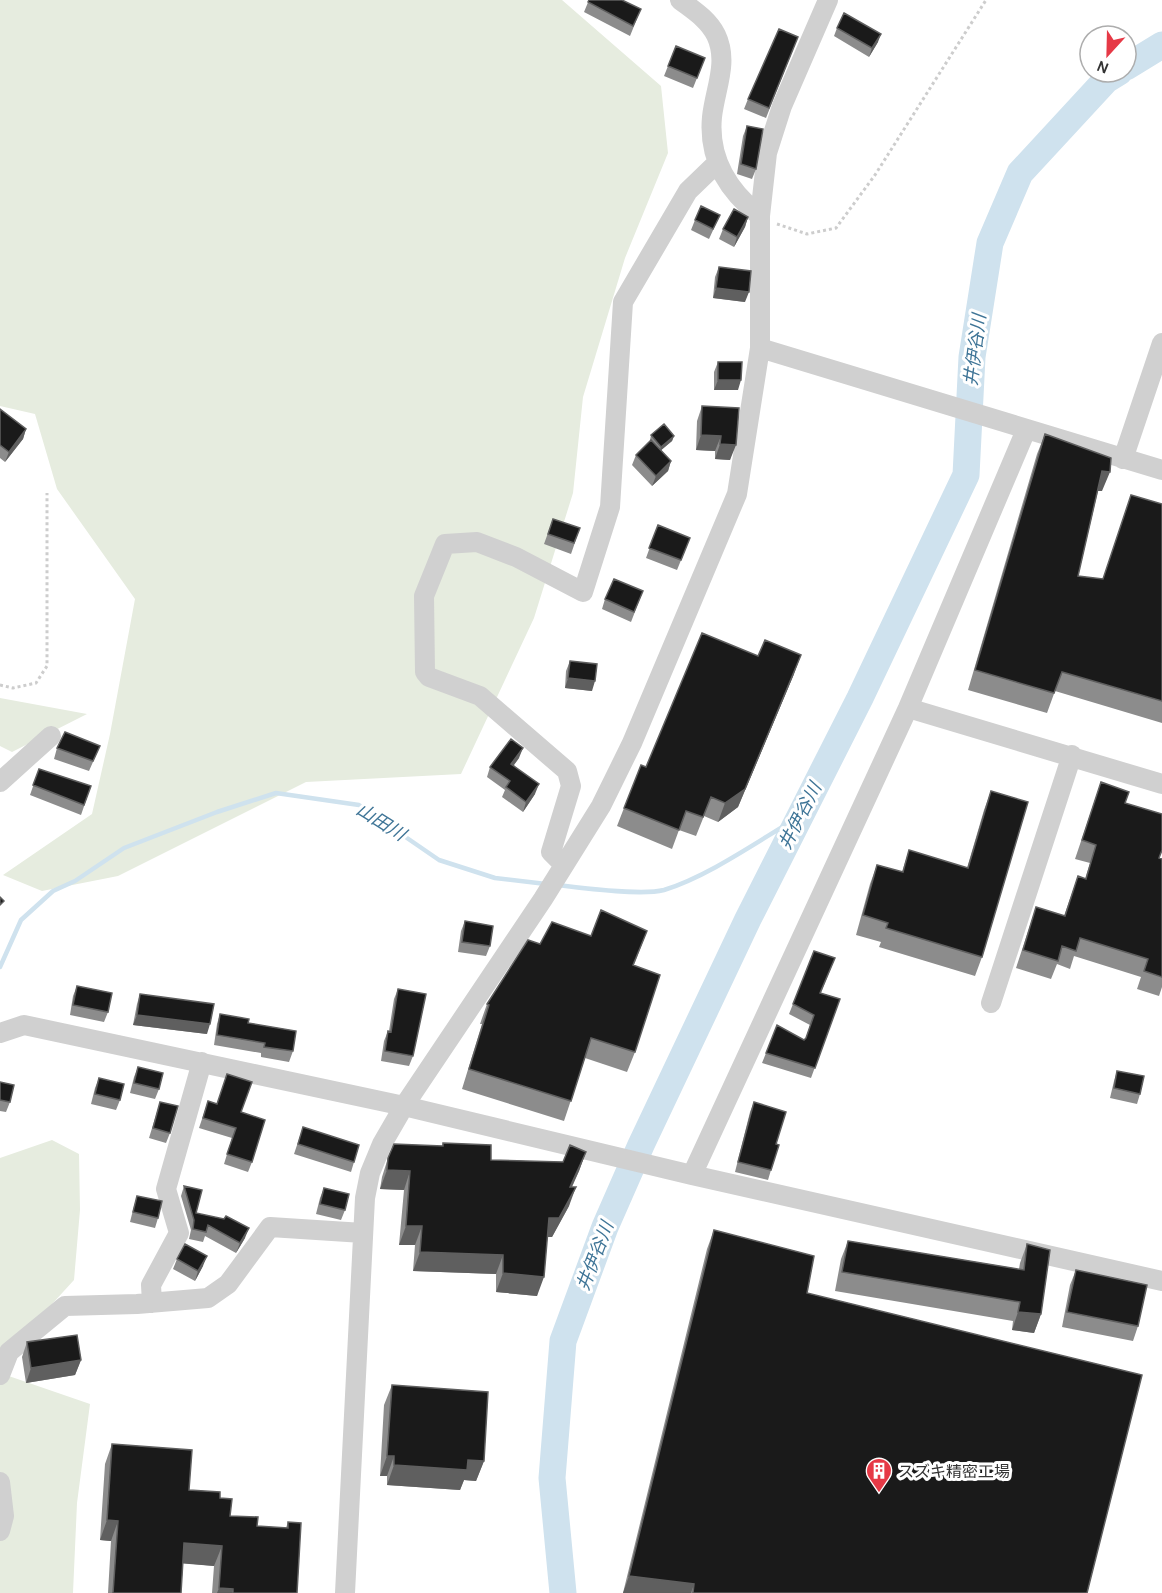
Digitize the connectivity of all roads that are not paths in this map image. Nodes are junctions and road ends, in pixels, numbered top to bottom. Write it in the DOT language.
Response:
graph roads {
  1 [pos="680,0"];
  2 [pos="828,0"];
  3 [pos="716,164"];
  4 [pos="760,216"];
  5 [pos="1162,342"];
  6 [pos="760,348"];
  7 [pos="1019,428"];
  8 [pos="1123,459"];
  9 [pos="1162,470"];
  10 [pos="908,708"];
  11 [pos="51,736"];
  12 [pos="1072,754"];
  13 [pos="0,782"];
  14 [pos="1162,784"];
  15 [pos="561,869"];
  16 [pos="991,1003"];
  17 [pos="0,1033"];
  18 [pos="202,1062"];
  19 [pos="404,1107"];
  20 [pos="692,1175"];
  21 [pos="363,1233"];
  22 [pos="1162,1279"];
  23 [pos="152,1303"];
  24 [pos="0,1375"];
  25 [pos="0,1482"];
  26 [pos="0,1531"];
  27 [pos="345,1593"];
  1 -- 3 [label="street"];
  2 -- 4 [label="street"];
  3 -- 4 [label="street"];
  3 -- 15 [label="street"];
  4 -- 6 [label="street"];
  5 -- 8 [label="street"];
  6 -- 7 [label="street"];
  6 -- 15 [label="street"];
  7 -- 8 [label="street"];
  7 -- 10 [label="street"];
  8 -- 9 [label="street"];
  10 -- 12 [label="street"];
  10 -- 20 [label="street"];
  11 -- 13 [label="street"];
  12 -- 14 [label="street"];
  12 -- 16 [label="street"];
  15 -- 19 [label="street"];
  17 -- 18 [label="street"];
  18 -- 19 [label="street"];
  18 -- 23 [label="street"];
  19 -- 20 [label="street"];
  19 -- 21 [label="street"];
  20 -- 22 [label="street"];
  21 -- 23 [label="street"];
  21 -- 27 [label="street"];
  23 -- 24 [label="street"];
  25 -- 26 [label="street"];
}
